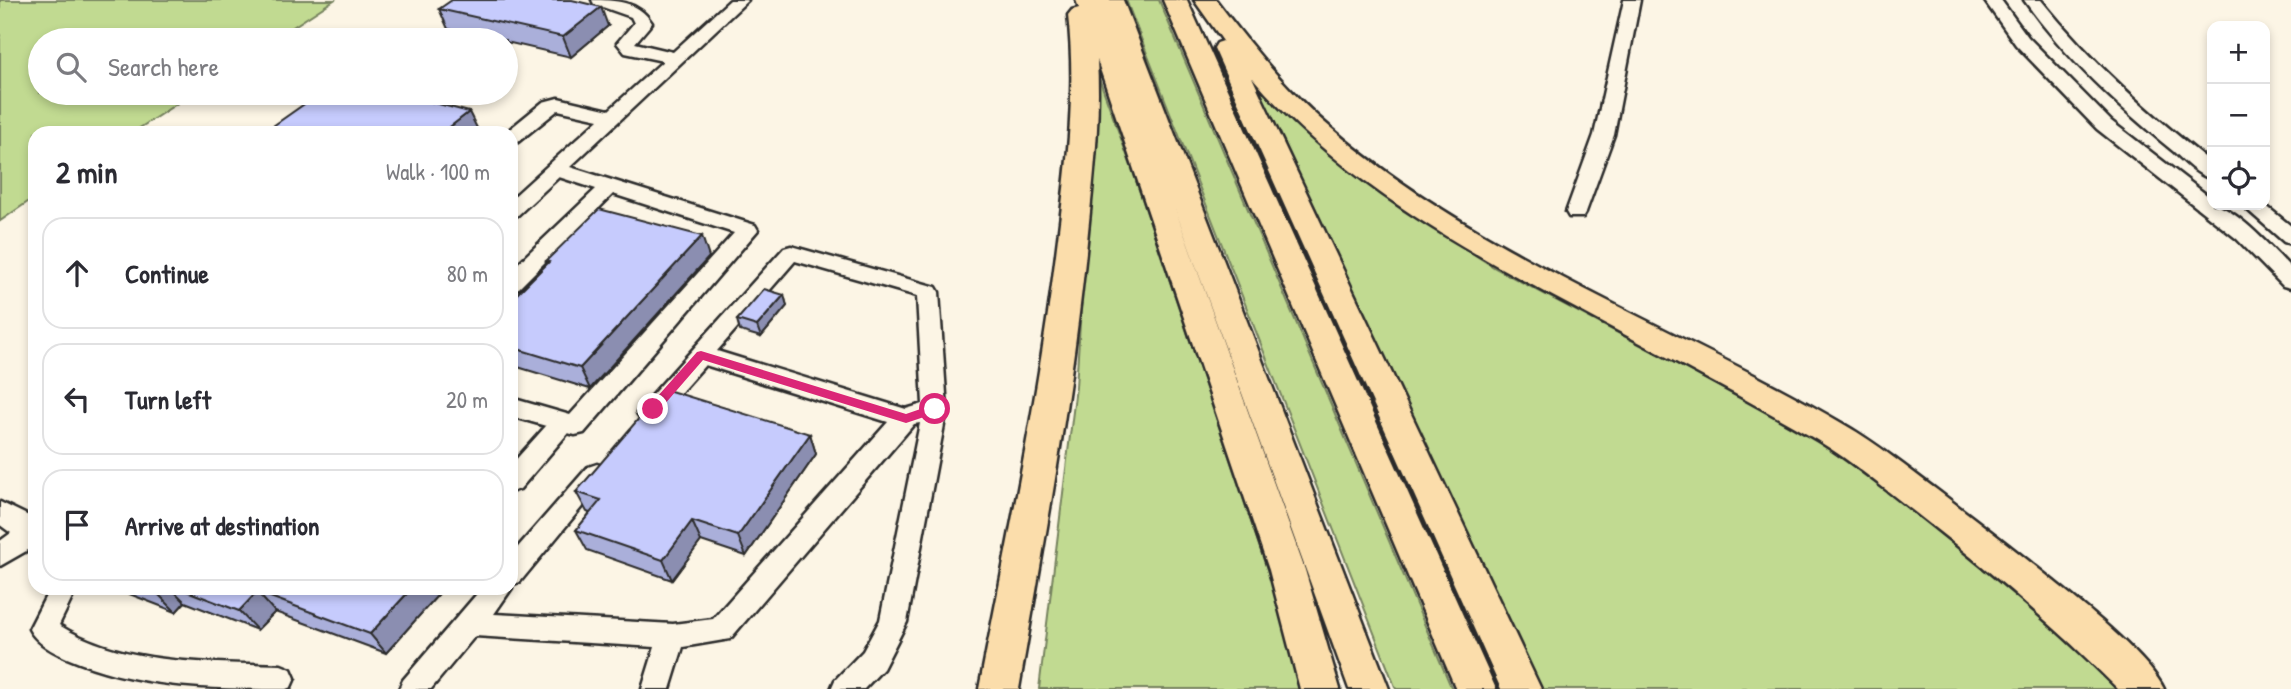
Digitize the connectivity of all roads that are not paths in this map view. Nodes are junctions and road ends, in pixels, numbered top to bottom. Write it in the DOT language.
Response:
graph roads {
  1 [pos="600,0"];
  2 [pos="740,0"];
  3 [pos="1077,0"];
  4 [pos="1088,0"];
  5 [pos="1111,0"];
  6 [pos="1175,0"];
  7 [pos="1204,0"];
  8 [pos="1632,0"];
  9 [pos="1992,0"];
  10 [pos="2032,0"];
  11 [pos="676,58"];
  12 [pos="612,116"];
  13 [pos="518,132"];
  14 [pos="555,169"];
  15 [pos="2207,169"];
  16 [pos="610,186"];
  17 [pos="518,203"];
  18 [pos="2258,210"];
  19 [pos="1576,212"];
  20 [pos="2291,237"];
  21 [pos="518,276"];
  22 [pos="2291,281"];
  23 [pos="701,355"];
  24 [pos="518,409"];
  25 [pos="935,409"];
  26 [pos="906,418"];
  27 [pos="564,423"];
  28 [pos="635,430"];
  29 [pos="608,461"];
  30 [pos="518,474"];
  31 [pos="0,512"];
  32 [pos="28,529"];
  33 [pos="28,537"];
  34 [pos="0,555"];
  35 [pos="518,566"];
  36 [pos="60,595"];
  37 [pos="493,595"];
  38 [pos="468,624"];
  39 [pos="673,636"];
  40 [pos="281,678"];
  41 [pos="413,689"];
  42 [pos="656,689"];
  43 [pos="845,689"];
  44 [pos="999,689"];
  45 [pos="1320,689"];
  46 [pos="1369,689"];
  47 [pos="1476,689"];
  48 [pos="1521,689"];
  49 [pos="2144,689"];
  1 -- 11 [label="street"];
  2 -- 11 [label="street"];
  3 -- 44 [label="highway"];
  4 -- 45 [label="highway"];
  5 -- 46 [label="highway"];
  6 -- 47 [label="highway"];
  7 -- 48 [label="highway"];
  7 -- 49 [label="highway"];
  8 -- 19 [label="street"];
  9 -- 22 [label="street"];
  10 -- 15 [label="street"];
  11 -- 12 [label="street"];
  12 -- 13 [label="street"];
  12 -- 14 [label="street"];
  14 -- 16 [label="street"];
  14 -- 17 [label="street"];
  16 -- 21 [label="street"];
  16 -- 27 [label="street"];
  18 -- 20 [label="street"];
  23 -- 25 [label="street"];
  23 -- 26 [label="street"];
  23 -- 28 [label="street"];
  24 -- 27 [label="street"];
  25 -- 26 [label="street"];
  25 -- 43 [label="street"];
  26 -- 39 [label="street"];
  27 -- 30 [label="street"];
  29 -- 35 [label="street"];
  31 -- 32 [label="street"];
  33 -- 34 [label="street"];
  36 -- 40 [label="street"];
  37 -- 38 [label="street"];
  38 -- 39 [label="street"];
  38 -- 41 [label="street"];
  39 -- 42 [label="street"];
}
